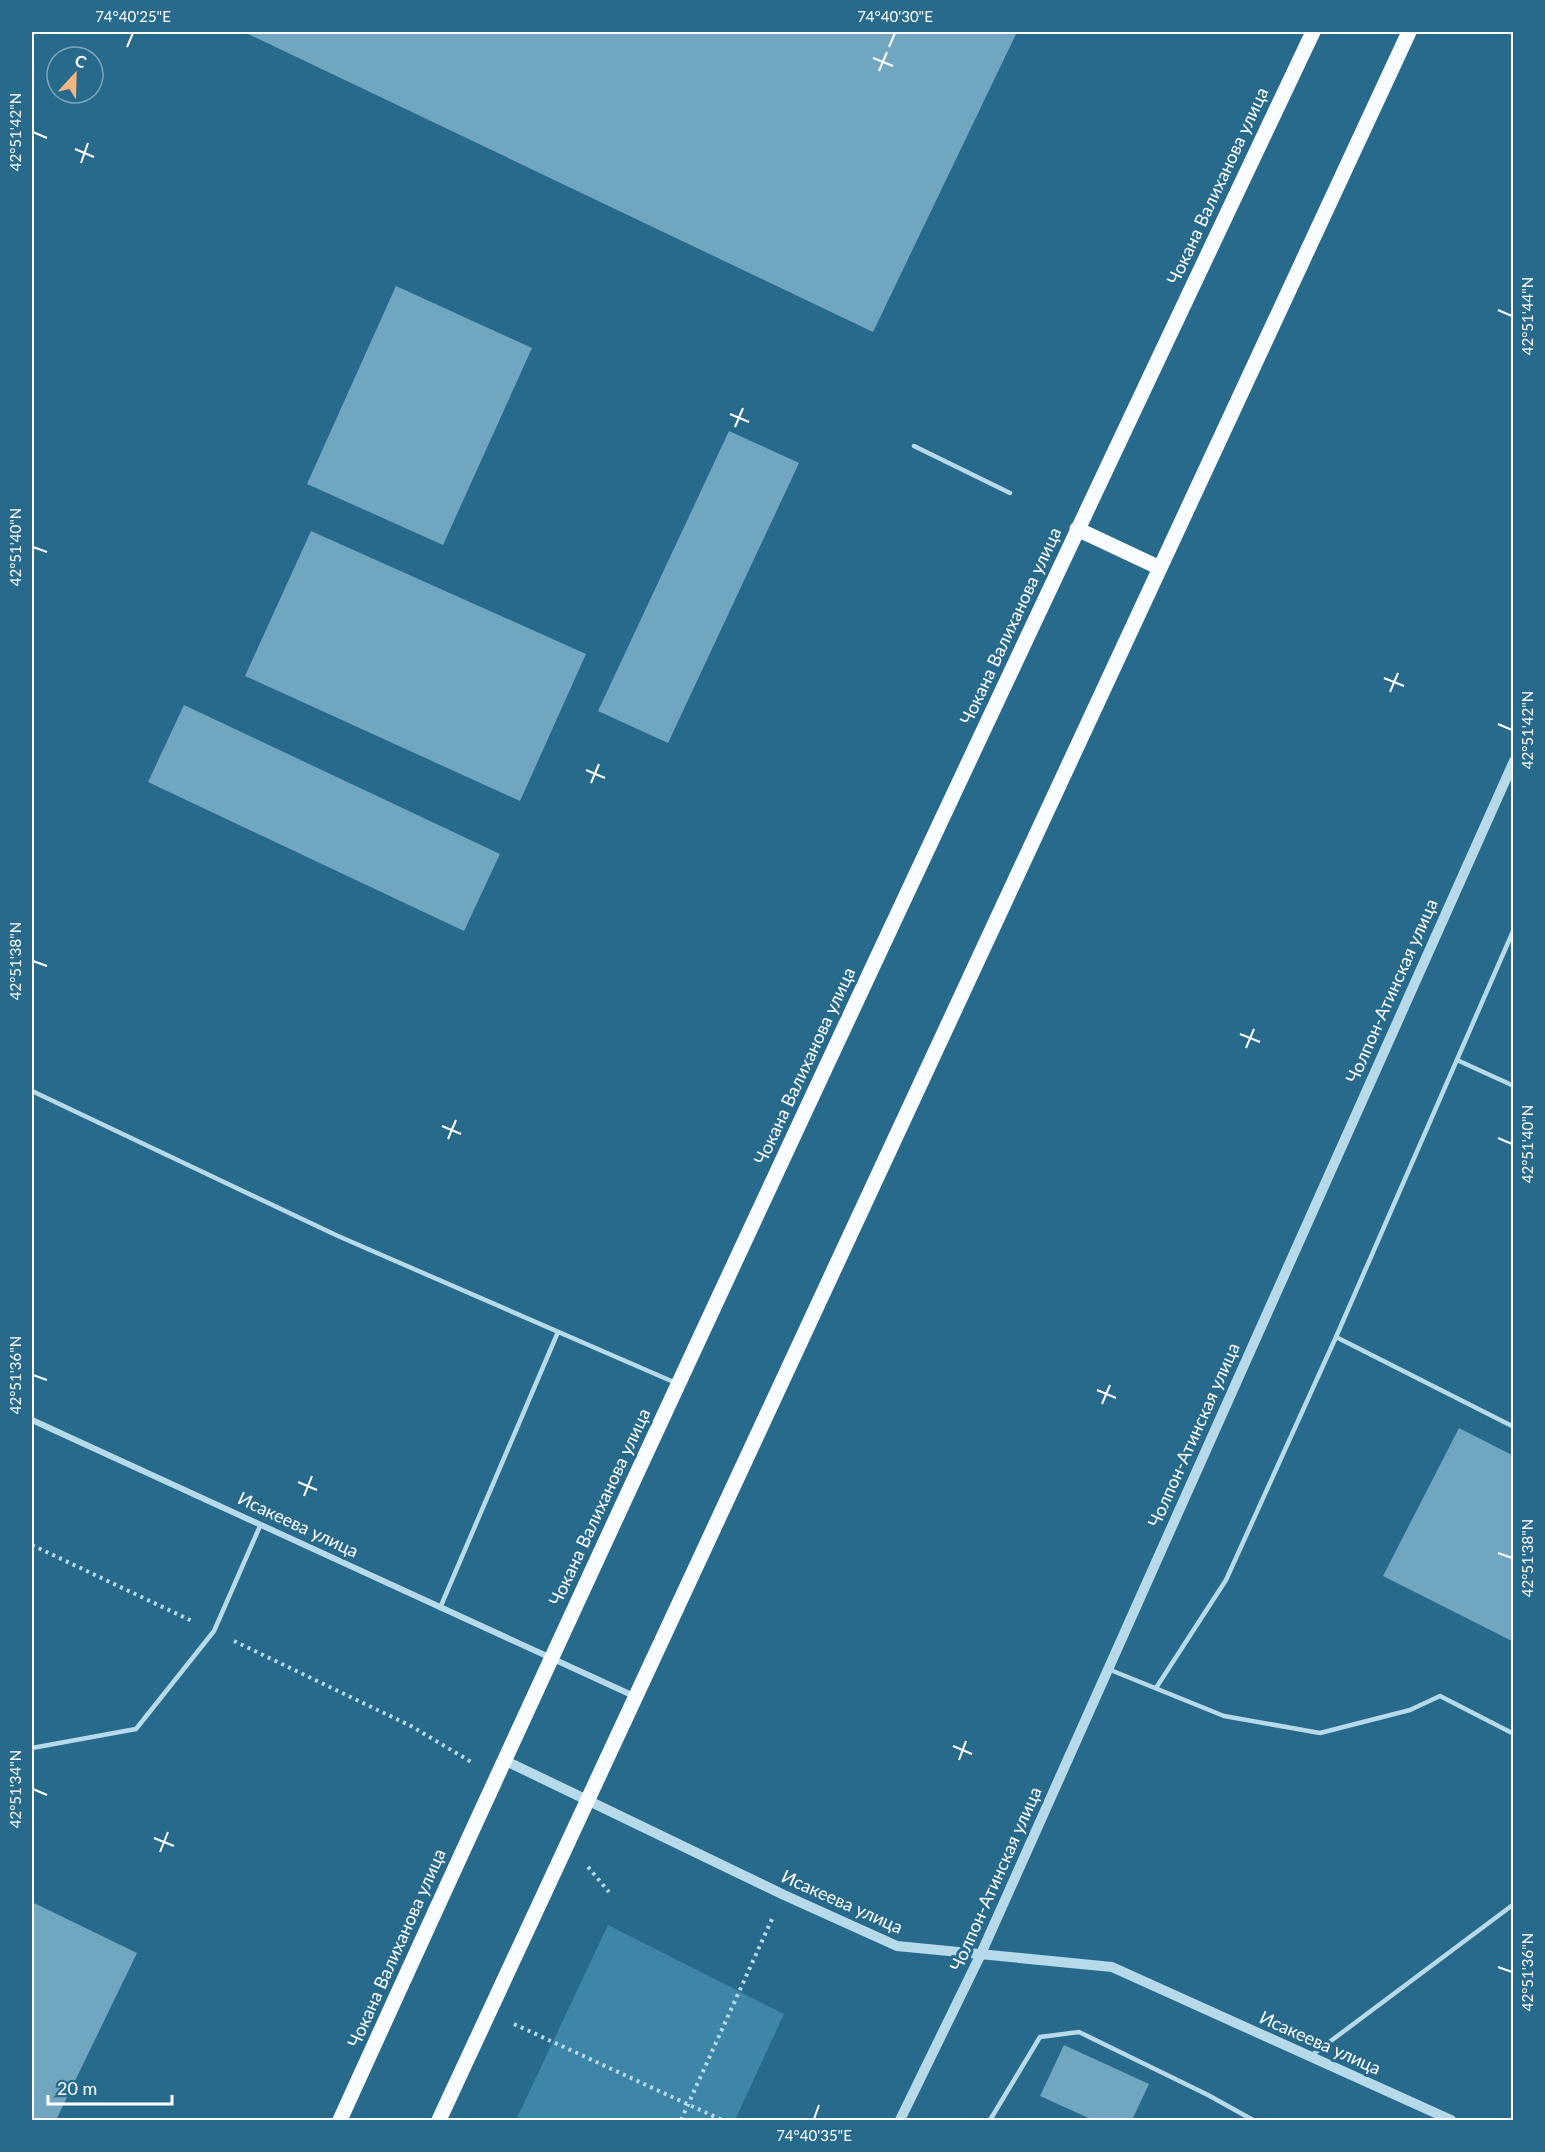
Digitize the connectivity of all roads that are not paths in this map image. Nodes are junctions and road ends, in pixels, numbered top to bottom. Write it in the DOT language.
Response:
graph roads {
  1 [pos="1313,32"];
  2 [pos="1409,32"];
  3 [pos="914,446"];
  4 [pos="1010,493"];
  5 [pos="1077,529"];
  6 [pos="1160,568"];
  7 [pos="1514,761"];
  8 [pos="1514,929"];
  9 [pos="1456,1060"];
  10 [pos="1514,1086"];
  11 [pos="32,1091"];
  12 [pos="558,1332"];
  13 [pos="1336,1338"];
  14 [pos="679,1384"];
  15 [pos="32,1420"];
  16 [pos="1514,1427"];
  17 [pos="260,1526"];
  18 [pos="440,1609"];
  19 [pos="551,1659"];
  20 [pos="1108,1669"];
  21 [pos="1156,1688"];
  22 [pos="636,1697"];
  23 [pos="1514,1734"];
  24 [pos="32,1748"];
  25 [pos="504,1760"];
  26 [pos="588,1802"];
  27 [pos="1514,1904"];
  28 [pos="980,1956"];
  29 [pos="1310,2057"];
  30 [pos="340,2121"];
  31 [pos="439,2121"];
  32 [pos="900,2121"];
  33 [pos="990,2121"];
  34 [pos="1253,2121"];
  35 [pos="1450,2121"];
  1 -- 5 [label="main road, Чокана Валиханова улица"];
  2 -- 6 [label="main road"];
  3 -- 4 [label="lane"];
  5 -- 6 [label="main road"];
  5 -- 14 [label="main road, Чокана Валиханова улица"];
  6 -- 22 [label="main road"];
  7 -- 20 [label="street, Чолпон-Атинская улица"];
  8 -- 9 [label="lane"];
  9 -- 10 [label="lane"];
  9 -- 13 [label="lane"];
  11 -- 12 [label="lane"];
  12 -- 14 [label="lane"];
  12 -- 18 [label="lane"];
  13 -- 16 [label="lane"];
  13 -- 21 [label="lane"];
  14 -- 19 [label="main road, Чокана Валиханова улица"];
  15 -- 17 [label="street, Исакеева улица"];
  17 -- 18 [label="street, Исакеева улица"];
  17 -- 24 [label="lane"];
  18 -- 19 [label="street, Исакеева улица"];
  19 -- 22 [label="street, Исакеева улица"];
  19 -- 25 [label="main road, Чокана Валиханова улица"];
  20 -- 21 [label="lane"];
  20 -- 28 [label="street, Чолпон-Атинская улица"];
  21 -- 23 [label="lane"];
  22 -- 26 [label="main road"];
  25 -- 26 [label="street, Исакеева улица"];
  25 -- 30 [label="main road, Чокана Валиханова улица"];
  26 -- 28 [label="street, Исакеева улица"];
  26 -- 31 [label="main road"];
  27 -- 29 [label="lane"];
  28 -- 29 [label="street, Исакеева улица"];
  28 -- 32 [label="street, Чолпон-Атинская улица"];
  29 -- 35 [label="street, Исакеева улица"];
  33 -- 34 [label="lane"];
}
